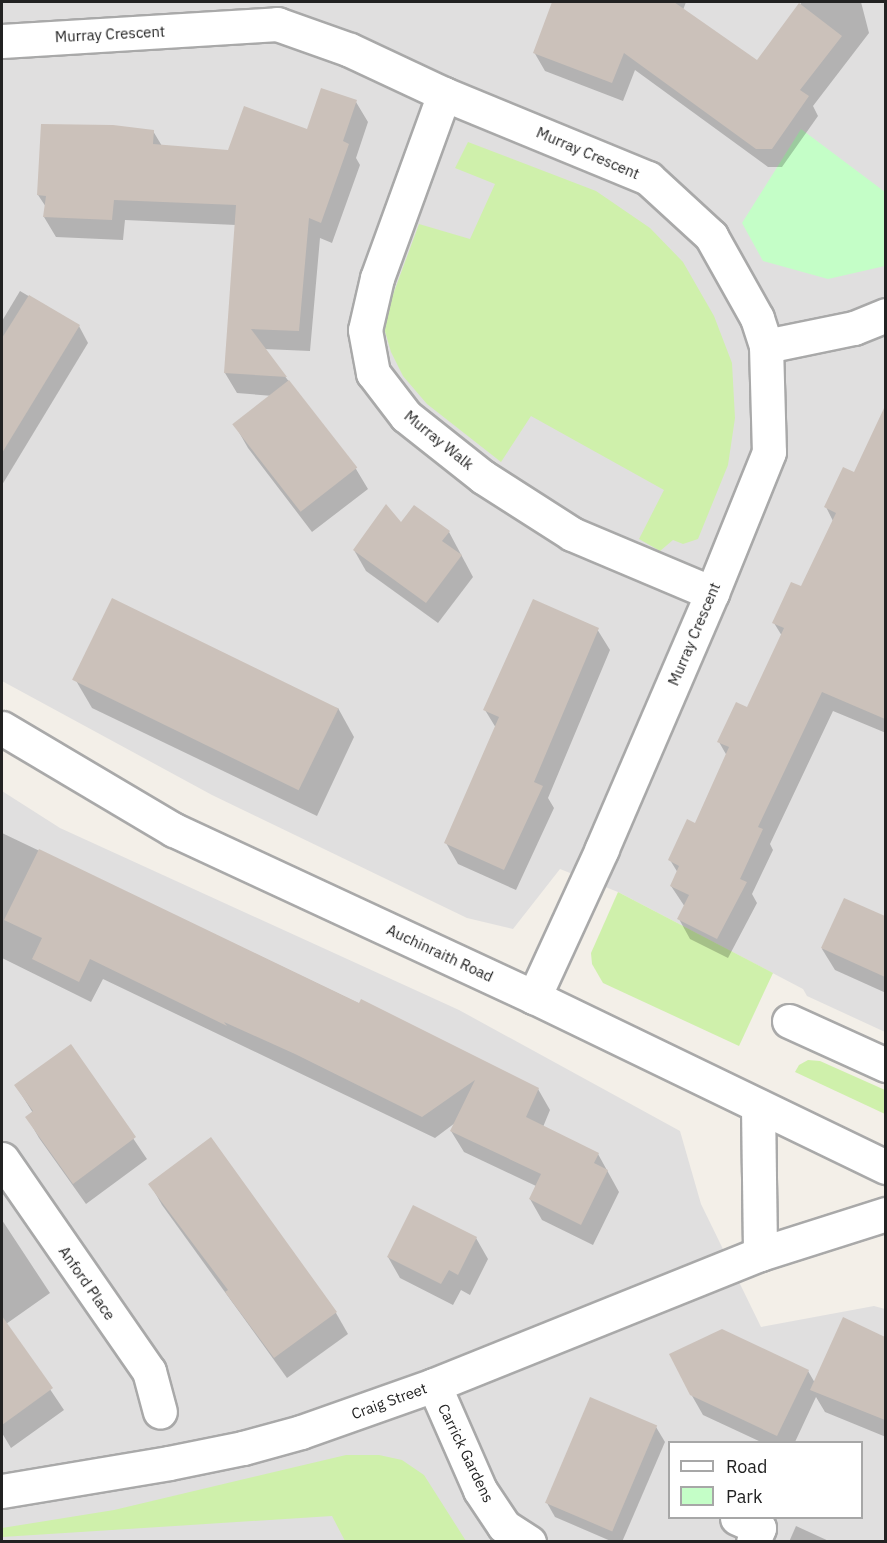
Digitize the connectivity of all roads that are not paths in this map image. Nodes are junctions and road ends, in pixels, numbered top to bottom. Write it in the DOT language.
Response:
graph roads {
  1 [pos="278,13"];
  2 [pos="2,40"];
  3 [pos="444,94"];
  4 [pos="885,315"];
  5 [pos="766,346"];
  6 [pos="712,593"];
  7 [pos="2,728"];
  8 [pos="534,997"];
  9 [pos="789,1022"];
  10 [pos="885,1065"];
  11 [pos="759,1106"];
  12 [pos="2,1160"];
  13 [pos="885,1167"];
  14 [pos="885,1214"];
  15 [pos="760,1254"];
  16 [pos="434,1385"];
  17 [pos="160,1412"];
  18 [pos="2,1491"];
  19 [pos="738,1519"];
  20 [pos="529,1542"];
  21 [pos="753,1542"];
  1 -- 2 [label="street, Murray Crescent"];
  1 -- 3 [label="street, Murray Crescent"];
  3 -- 5 [label="street, Murray Crescent"];
  3 -- 6 [label="street, Murray Walk"];
  4 -- 5 [label="street"];
  5 -- 6 [label="street, Murray Crescent"];
  6 -- 8 [label="street, Murray Crescent"];
  7 -- 8 [label="street, Auchinraith Road"];
  8 -- 11 [label="street, Auchinraith Road"];
  9 -- 10 [label="street"];
  11 -- 13 [label="street, Auchinraith Road"];
  11 -- 15 [label="street"];
  12 -- 17 [label="street, Anford Place"];
  14 -- 15 [label="street, Craig Street"];
  15 -- 16 [label="street, Craig Street"];
  16 -- 18 [label="street, Craig Street"];
  16 -- 20 [label="street, Carrick Gardens"];
  19 -- 21 [label="street"];
}
